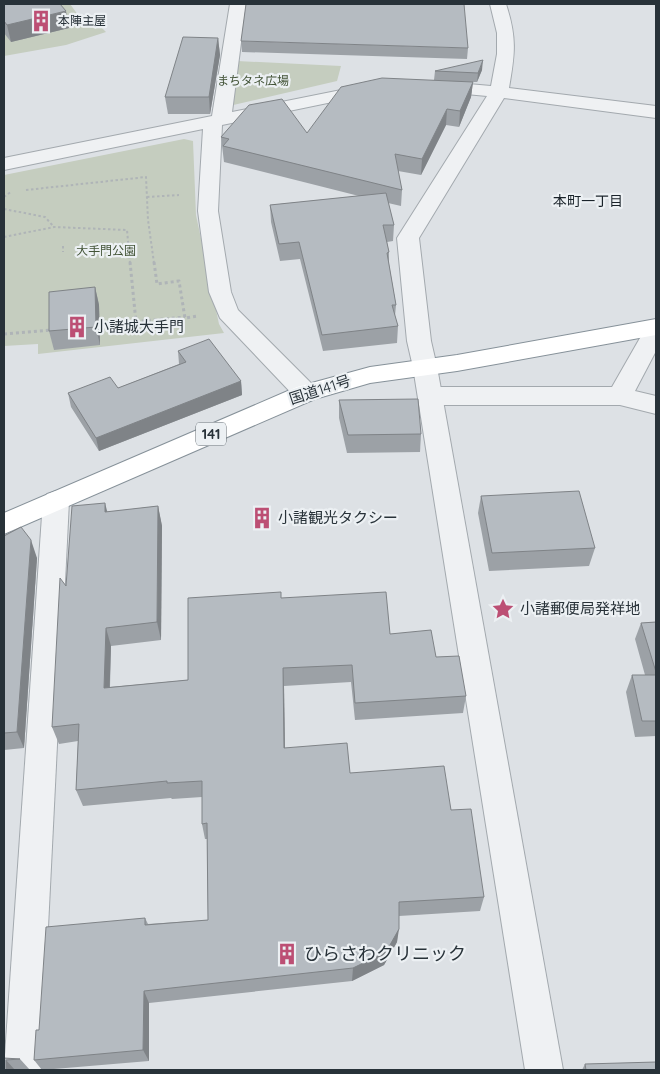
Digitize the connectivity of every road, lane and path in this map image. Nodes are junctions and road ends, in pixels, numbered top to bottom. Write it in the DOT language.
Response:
graph roads {
  1 [pos="238,4"];
  2 [pos="498,4"];
  3 [pos="414,86"];
  4 [pos="389,87"];
  5 [pos="499,92"];
  6 [pos="656,112"];
  7 [pos="217,122"];
  8 [pos="4,164"];
  9 [pos="114,174"];
  10 [pos="115,179"];
  11 [pos="4,196"];
  12 [pos="4,209"];
  13 [pos="54,228"];
  14 [pos="4,237"];
  15 [pos="62,246"];
  16 [pos="62,252"];
  17 [pos="136,322"];
  18 [pos="100,325"];
  19 [pos="656,328"];
  20 [pos="54,330"];
  21 [pos="4,334"];
  22 [pos="428,382"];
  23 [pos="306,393"];
  24 [pos="620,396"];
  25 [pos="656,405"];
  26 [pos="56,501"];
  27 [pos="4,524"];
  28 [pos="22,1070"];
  29 [pos="544,1070"];
  1 -- 7 [label="street"];
  2 -- 5 [label="street"];
  3 -- 5 [label="street"];
  4 -- 7 [label="street"];
  5 -- 6 [label="street"];
  5 -- 22 [label="street"];
  7 -- 8 [label="street"];
  7 -- 23 [label="street"];
  9 -- 10 [label="path"];
  10 -- 11 [label="path"];
  10 -- 17 [label="path"];
  12 -- 13 [label="path"];
  13 -- 14 [label="path"];
  13 -- 17 [label="path"];
  15 -- 16 [label="path"];
  17 -- 18 [label="path"];
  19 -- 22 [label="highway, 国道141号 / 141"];
  19 -- 24 [label="street"];
  20 -- 21 [label="path"];
  22 -- 23 [label="highway, 国道141号 / 141"];
  22 -- 24 [label="street"];
  22 -- 29 [label="street"];
  23 -- 26 [label="highway, 国道141号 / 141"];
  24 -- 25 [label="street"];
  26 -- 27 [label="highway, 国道141号 / 141"];
  26 -- 28 [label="street"];
}
